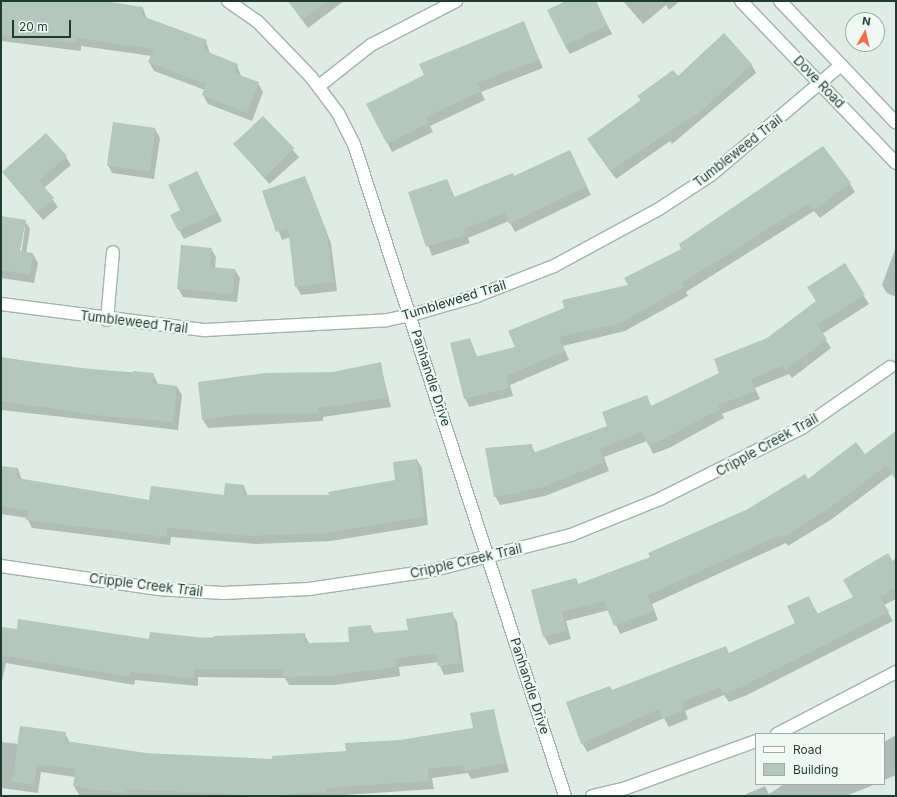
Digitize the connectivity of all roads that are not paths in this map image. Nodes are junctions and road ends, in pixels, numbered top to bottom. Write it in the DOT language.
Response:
graph roads {
  1 [pos="228,1"];
  2 [pos="456,1"];
  3 [pos="741,1"];
  4 [pos="780,1"];
  5 [pos="841,65"];
  6 [pos="820,84"];
  7 [pos="319,86"];
  8 [pos="896,123"];
  9 [pos="896,163"];
  10 [pos="113,252"];
  11 [pos="1,304"];
  12 [pos="411,315"];
  13 [pos="107,320"];
  14 [pos="890,367"];
  15 [pos="490,557"];
  16 [pos="1,566"];
  17 [pos="896,672"];
  18 [pos="779,733"];
  19 [pos="755,742"];
  20 [pos="565,796"];
  21 [pos="592,796"];
  1 -- 7 [label="street, Panhandle Drive"];
  2 -- 7 [label="street"];
  3 -- 6 [label="street, Dove Road"];
  4 -- 5 [label="street, Dove Road"];
  5 -- 6 [label="street, Tumbleweed Trail"];
  5 -- 8 [label="street, Dove Road"];
  6 -- 9 [label="street, Dove Road"];
  6 -- 12 [label="street, Tumbleweed Trail"];
  7 -- 12 [label="street, Panhandle Drive"];
  10 -- 13 [label="street"];
  11 -- 13 [label="street, Tumbleweed Trail"];
  12 -- 13 [label="street, Tumbleweed Trail"];
  12 -- 15 [label="street, Panhandle Drive"];
  14 -- 15 [label="street, Cripple Creek Trail"];
  15 -- 16 [label="street, Cripple Creek Trail"];
  15 -- 20 [label="street, Panhandle Drive"];
  17 -- 18 [label="street"];
  19 -- 21 [label="street"];
}
